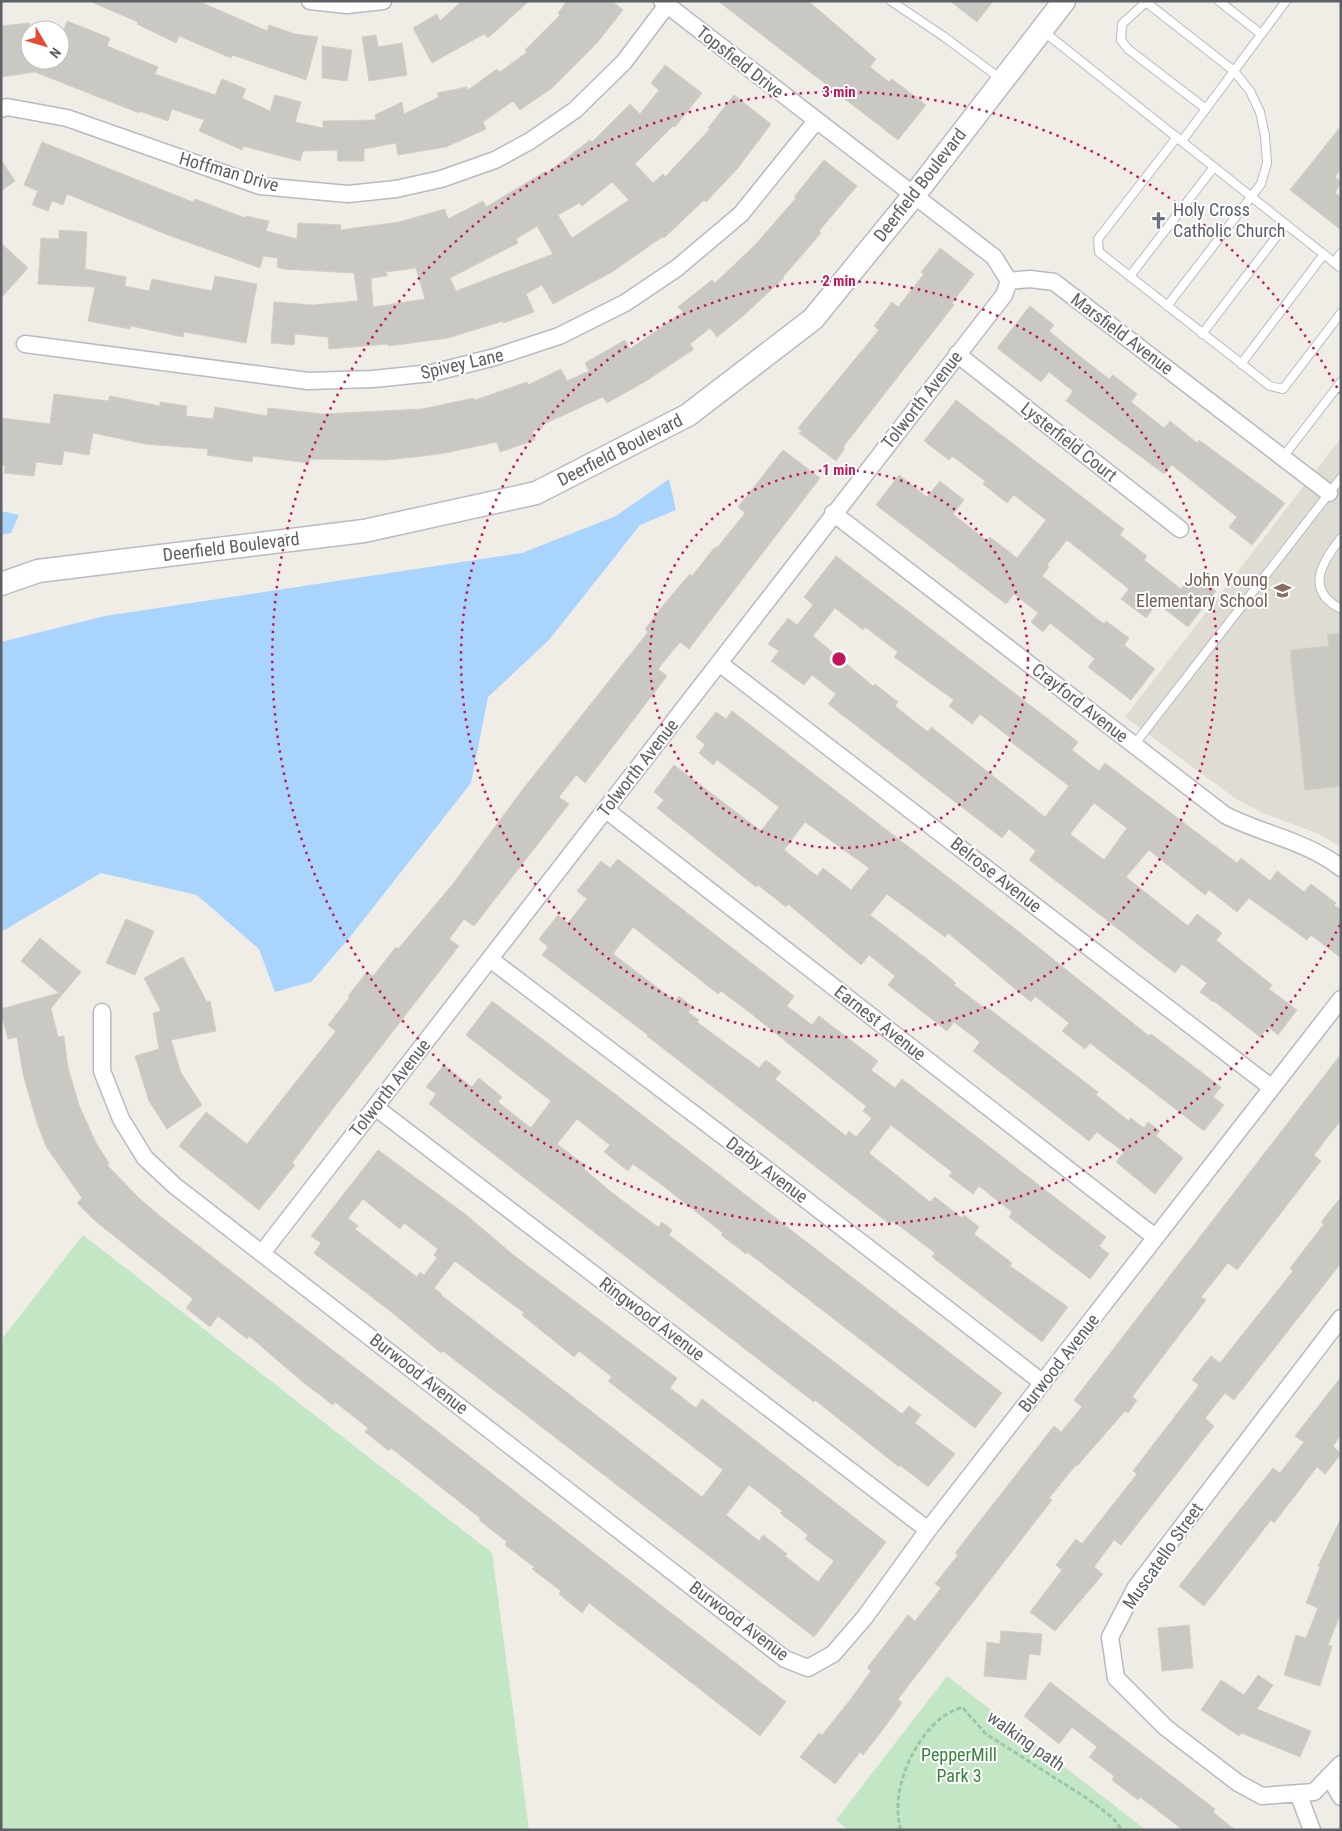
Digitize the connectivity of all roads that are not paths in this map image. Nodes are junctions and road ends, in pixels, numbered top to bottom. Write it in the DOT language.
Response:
graph roads {
  1 [pos="310,1"];
  2 [pos="382,1"];
  3 [pos="891,1"];
  4 [pos="1064,1"];
  5 [pos="1219,1"];
  6 [pos="1286,1"];
  7 [pos="1147,2"];
  8 [pos="664,3"];
  9 [pos="1042,29"];
  10 [pos="1261,34"];
  11 [pos="1234,71"];
  12 [pos="1002,80"];
  13 [pos="1,108"];
  14 [pos="1206,109"];
  15 [pos="816,121"];
  16 [pos="1179,139"];
  17 [pos="1214,166"];
  18 [pos="915,194"];
  19 [pos="1253,197"];
  20 [pos="1286,224"];
  21 [pos="1341,253"];
  22 [pos="1324,254"];
  23 [pos="1334,262"];
  24 [pos="1341,268"];
  25 [pos="1130,276"];
  26 [pos="1009,281"];
  27 [pos="1167,306"];
  28 [pos="1341,313"];
  29 [pos="1202,334"];
  30 [pos="25,344"];
  31 [pos="958,354"];
  32 [pos="1241,364"];
  33 [pos="1341,382"];
  34 [pos="1283,457"];
  35 [pos="1341,478"];
  36 [pos="1329,492"];
  37 [pos="833,513"];
  38 [pos="1180,530"];
  39 [pos="1341,538"];
  40 [pos="1,584"];
  41 [pos="1341,609"];
  42 [pos="719,663"];
  43 [pos="1134,745"];
  44 [pos="606,810"];
  45 [pos="1341,868"];
  46 [pos="490,959"];
  47 [pos="1341,999"];
  48 [pos="102,1012"];
  49 [pos="1272,1088"];
  50 [pos="375,1107"];
  51 [pos="1155,1237"];
  52 [pos="262,1253"];
  53 [pos="1341,1318"];
  54 [pos="1043,1383"];
  55 [pos="928,1530"];
  56 [pos="1341,1764"];
  57 [pos="1329,1776"];
  58 [pos="1298,1793"];
  59 [pos="1341,1797"];
  60 [pos="1312,1830"];
  1 -- 2 [label="street"];
  3 -- 12 [label="lane"];
  4 -- 9 [label="street, Deerfield Boulevard"];
  5 -- 10 [label="lane"];
  6 -- 10 [label="lane"];
  7 -- 11 [label="lane"];
  7 -- 14 [label="lane"];
  8 -- 13 [label="street, Hoffman Drive"];
  8 -- 15 [label="street, Topsfield Drive"];
  9 -- 12 [label="street, Deerfield Boulevard"];
  9 -- 16 [label="lane"];
  10 -- 11 [label="lane"];
  11 -- 14 [label="lane"];
  11 -- 19 [label="lane"];
  12 -- 18 [label="street, Deerfield Boulevard"];
  14 -- 16 [label="lane"];
  15 -- 18 [label="street, Topsfield Drive"];
  15 -- 30 [label="street, Spivey Lane"];
  16 -- 17 [label="lane"];
  16 -- 25 [label="lane"];
  17 -- 19 [label="lane"];
  17 -- 25 [label="lane"];
  18 -- 26 [label="street"];
  18 -- 40 [label="street, Deerfield Boulevard"];
  19 -- 20 [label="lane"];
  19 -- 27 [label="lane"];
  20 -- 22 [label="lane"];
  20 -- 29 [label="lane"];
  21 -- 23 [label="lane"];
  22 -- 23 [label="lane"];
  22 -- 32 [label="lane"];
  23 -- 24 [label="lane"];
  25 -- 27 [label="lane"];
  26 -- 31 [label="street, Tolworth Avenue"];
  26 -- 34 [label="street, Marsfield Avenue"];
  27 -- 29 [label="lane"];
  28 -- 32 [label="lane"];
  29 -- 32 [label="lane"];
  31 -- 37 [label="street, Tolworth Avenue"];
  31 -- 38 [label="street, Lysterfield Court"];
  33 -- 34 [label="lane"];
  34 -- 36 [label="street, Marsfield Avenue"];
  35 -- 36 [label="lane"];
  36 -- 43 [label="lane"];
  37 -- 42 [label="street, Tolworth Avenue"];
  37 -- 43 [label="street, Crayford Avenue"];
  39 -- 41 [label="lane"];
  42 -- 44 [label="street, Tolworth Avenue"];
  42 -- 49 [label="street, Belrose Avenue"];
  43 -- 45 [label="street, Crayford Avenue"];
  44 -- 46 [label="street, Tolworth Avenue"];
  44 -- 51 [label="street, Earnest Avenue"];
  46 -- 50 [label="street, Tolworth Avenue"];
  46 -- 54 [label="street, Darby Avenue"];
  47 -- 49 [label="street, Burwood Avenue"];
  48 -- 52 [label="street, Burwood Avenue"];
  49 -- 51 [label="street, Burwood Avenue"];
  50 -- 52 [label="street, Tolworth Avenue"];
  50 -- 55 [label="street, Ringwood Avenue"];
  51 -- 54 [label="street, Burwood Avenue"];
  52 -- 55 [label="street, Burwood Avenue"];
  53 -- 58 [label="street, Muscatello Street"];
  54 -- 55 [label="street, Burwood Avenue"];
  56 -- 57 [label="street, Muscatello Street"];
  57 -- 58 [label="street, Muscatello Street"];
  57 -- 59 [label="street"];
  58 -- 60 [label="street"];
}
